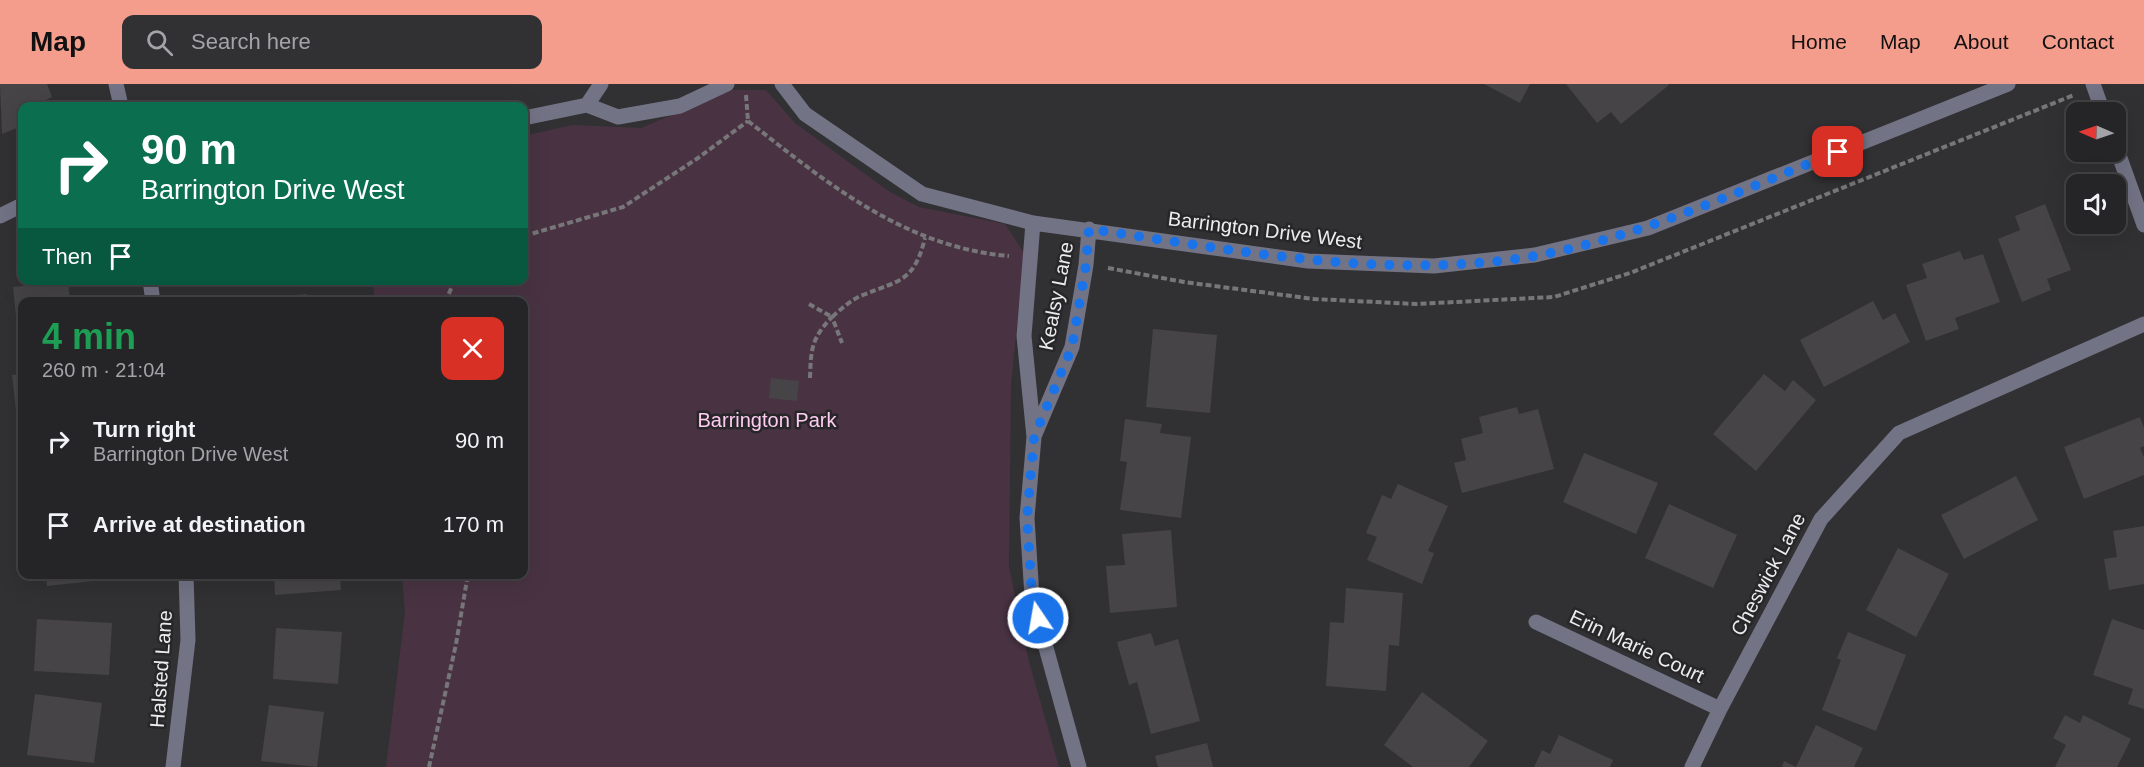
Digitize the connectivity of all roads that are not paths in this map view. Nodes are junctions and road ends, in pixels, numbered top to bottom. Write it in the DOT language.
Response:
graph roads {
  1 [pos="116,84"];
  2 [pos="601,84"];
  3 [pos="727,84"];
  4 [pos="782,84"];
  5 [pos="2008,84"];
  6 [pos="2093,84"];
  7 [pos="120,102"];
  8 [pos="2099,102"];
  9 [pos="587,105"];
  10 [pos="528,117"];
  11 [pos="2121,162"];
  12 [pos="18,207"];
  13 [pos="0,216"];
  14 [pos="1033,223"];
  15 [pos="2144,225"];
  16 [pos="1089,229"];
  17 [pos="2144,324"];
  18 [pos="1034,437"];
  19 [pos="186,579"];
  20 [pos="1536,622"];
  21 [pos="1720,708"];
  22 [pos="173,767"];
  23 [pos="1079,767"];
  24 [pos="1692,767"];
  1 -- 7 [label="street"];
  2 -- 9 [label="street"];
  3 -- 9 [label="street"];
  4 -- 14 [label="street, Barrington Drive West"];
  5 -- 16 [label="street, Barrington Drive West"];
  6 -- 8 [label="street"];
  9 -- 10 [label="street"];
  11 -- 15 [label="street"];
  12 -- 13 [label="street"];
  14 -- 16 [label="street, Barrington Drive West"];
  14 -- 18 [label="street, Kealsy Lane"];
  16 -- 18 [label="street, Kealsy Lane"];
  17 -- 21 [label="street, Cheswick Lane"];
  18 -- 23 [label="street, Kealsy Lane"];
  19 -- 22 [label="street, Halsted Lane"];
  20 -- 21 [label="street, Erin Marie Court"];
  21 -- 24 [label="street, Cheswick Lane"];
}
